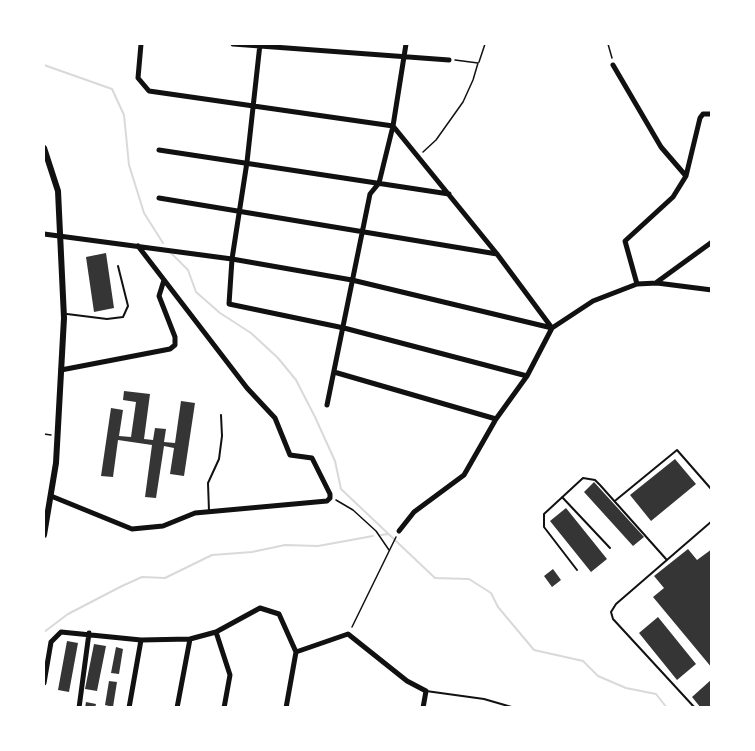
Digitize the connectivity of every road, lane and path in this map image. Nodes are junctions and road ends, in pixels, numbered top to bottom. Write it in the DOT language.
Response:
graph roads {
  1 [pos="141,44"];
  2 [pos="233,44"];
  3 [pos="406,44"];
  4 [pos="485,44"];
  5 [pos="608,44"];
  6 [pos="260,45"];
  7 [pos="404,57"];
  8 [pos="449,60"];
  9 [pos="478,63"];
  10 [pos="613,65"];
  11 [pos="254,104"];
  12 [pos="711,114"];
  13 [pos="393,126"];
  14 [pos="44,148"];
  15 [pos="159,150"];
  16 [pos="418,157"];
  17 [pos="247,162"];
  18 [pos="686,176"];
  19 [pos="380,183"];
  20 [pos="449,194"];
  21 [pos="159,198"];
  22 [pos="241,212"];
  23 [pos="363,230"];
  24 [pos="44,234"];
  25 [pos="60,236"];
  26 [pos="711,242"];
  27 [pos="138,246"];
  28 [pos="496,254"];
  29 [pos="232,259"];
  30 [pos="118,266"];
  31 [pos="164,280"];
  32 [pos="352,280"];
  33 [pos="657,283"];
  34 [pos="637,284"];
  35 [pos="711,290"];
  36 [pos="64,314"];
  37 [pos="344,328"];
  38 [pos="552,328"];
  39 [pos="61,370"];
  40 [pos="334,372"];
  41 [pos="527,376"];
  42 [pos="327,405"];
  43 [pos="221,415"];
  44 [pos="496,419"];
  45 [pos="711,490"];
  46 [pos="51,496"];
  47 [pos="562,497"];
  48 [pos="330,498"];
  49 [pos="615,501"];
  50 [pos="209,512"];
  51 [pos="711,521"];
  52 [pos="399,531"];
  53 [pos="44,535"];
  54 [pos="610,548"];
  55 [pos="389,551"];
  56 [pos="666,559"];
  57 [pos="577,570"];
  58 [pos="216,632"];
  59 [pos="89,633"];
  60 [pos="348,634"];
  61 [pos="190,639"];
  62 [pos="141,640"];
  63 [pos="296,652"];
  64 [pos="44,683"];
  65 [pos="426,691"];
  66 [pos="79,708"];
  67 [pos="129,708"];
  68 [pos="177,708"];
  69 [pos="224,708"];
  70 [pos="286,708"];
  71 [pos="423,708"];
  72 [pos="515,708"];
  73 [pos="695,708"];
  1 -- 11 [label="street"];
  2 -- 6 [label="street"];
  3 -- 7 [label="street"];
  4 -- 9 [label="path"];
  5 -- 10 [label="path"];
  6 -- 7 [label="street"];
  6 -- 11 [label="street"];
  7 -- 8 [label="street"];
  7 -- 13 [label="street"];
  8 -- 9 [label="path"];
  9 -- 16 [label="path"];
  10 -- 18 [label="street"];
  11 -- 13 [label="street"];
  11 -- 17 [label="street"];
  12 -- 18 [label="street"];
  13 -- 16 [label="street"];
  13 -- 19 [label="street"];
  14 -- 25 [label="street"];
  15 -- 17 [label="street"];
  16 -- 20 [label="street"];
  17 -- 19 [label="street"];
  17 -- 22 [label="street"];
  18 -- 34 [label="street"];
  19 -- 20 [label="street"];
  19 -- 23 [label="street"];
  20 -- 28 [label="street"];
  21 -- 22 [label="street"];
  22 -- 23 [label="street"];
  22 -- 29 [label="street"];
  23 -- 28 [label="street"];
  23 -- 32 [label="street"];
  24 -- 25 [label="street"];
  25 -- 27 [label="street"];
  25 -- 36 [label="street"];
  26 -- 33 [label="street"];
  27 -- 29 [label="street"];
  27 -- 31 [label="street"];
  28 -- 38 [label="street"];
  29 -- 32 [label="street"];
  29 -- 37 [label="street"];
  30 -- 36 [label="lane"];
  31 -- 39 [label="street"];
  31 -- 48 [label="street"];
  32 -- 37 [label="street"];
  32 -- 38 [label="street"];
  33 -- 34 [label="street"];
  33 -- 35 [label="street"];
  34 -- 38 [label="street"];
  36 -- 39 [label="street"];
  37 -- 40 [label="street"];
  37 -- 41 [label="street"];
  38 -- 41 [label="street"];
  39 -- 46 [label="street"];
  40 -- 42 [label="street"];
  40 -- 44 [label="street"];
  41 -- 44 [label="street"];
  43 -- 50 [label="lane"];
  44 -- 52 [label="street"];
  45 -- 49 [label="lane"];
  46 -- 50 [label="street"];
  46 -- 53 [label="street"];
  47 -- 49 [label="lane"];
  47 -- 54 [label="lane"];
  47 -- 57 [label="lane"];
  48 -- 50 [label="street"];
  48 -- 55 [label="path"];
  49 -- 56 [label="lane"];
  51 -- 56 [label="lane"];
  52 -- 55 [label="path"];
  55 -- 60 [label="path"];
  56 -- 73 [label="lane"];
  58 -- 61 [label="street"];
  58 -- 63 [label="street"];
  58 -- 69 [label="street"];
  59 -- 62 [label="street"];
  59 -- 64 [label="street"];
  59 -- 66 [label="street"];
  60 -- 63 [label="street"];
  60 -- 65 [label="street"];
  61 -- 62 [label="street"];
  61 -- 68 [label="street"];
  62 -- 67 [label="street"];
  63 -- 70 [label="street"];
  65 -- 71 [label="street"];
  65 -- 72 [label="lane"];
}
